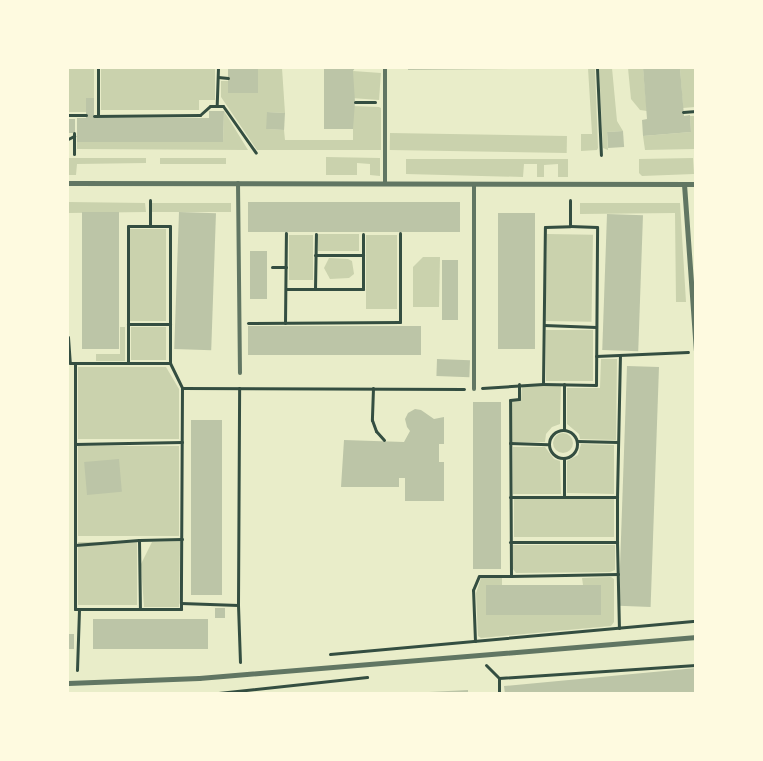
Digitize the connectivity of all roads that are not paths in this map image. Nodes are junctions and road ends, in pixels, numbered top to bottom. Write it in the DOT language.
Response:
graph roads {
  1 [pos="386,68"];
  2 [pos="68,183"];
  3 [pos="238,183"];
  4 [pos="385,184"];
  5 [pos="474,184"];
  6 [pos="684,184"];
  7 [pos="696,184"];
  8 [pos="696,351"];
  9 [pos="240,373"];
  10 [pos="474,389"];
  11 [pos="696,637"];
  12 [pos="68,683"];
  1 -- 4 [label="lane"];
  2 -- 3 [label="street"];
  3 -- 4 [label="street"];
  3 -- 9 [label="lane"];
  4 -- 5 [label="street"];
  5 -- 6 [label="street"];
  5 -- 10 [label="lane"];
  6 -- 7 [label="street"];
  6 -- 8 [label="street"];
  11 -- 12 [label="street"];
}
